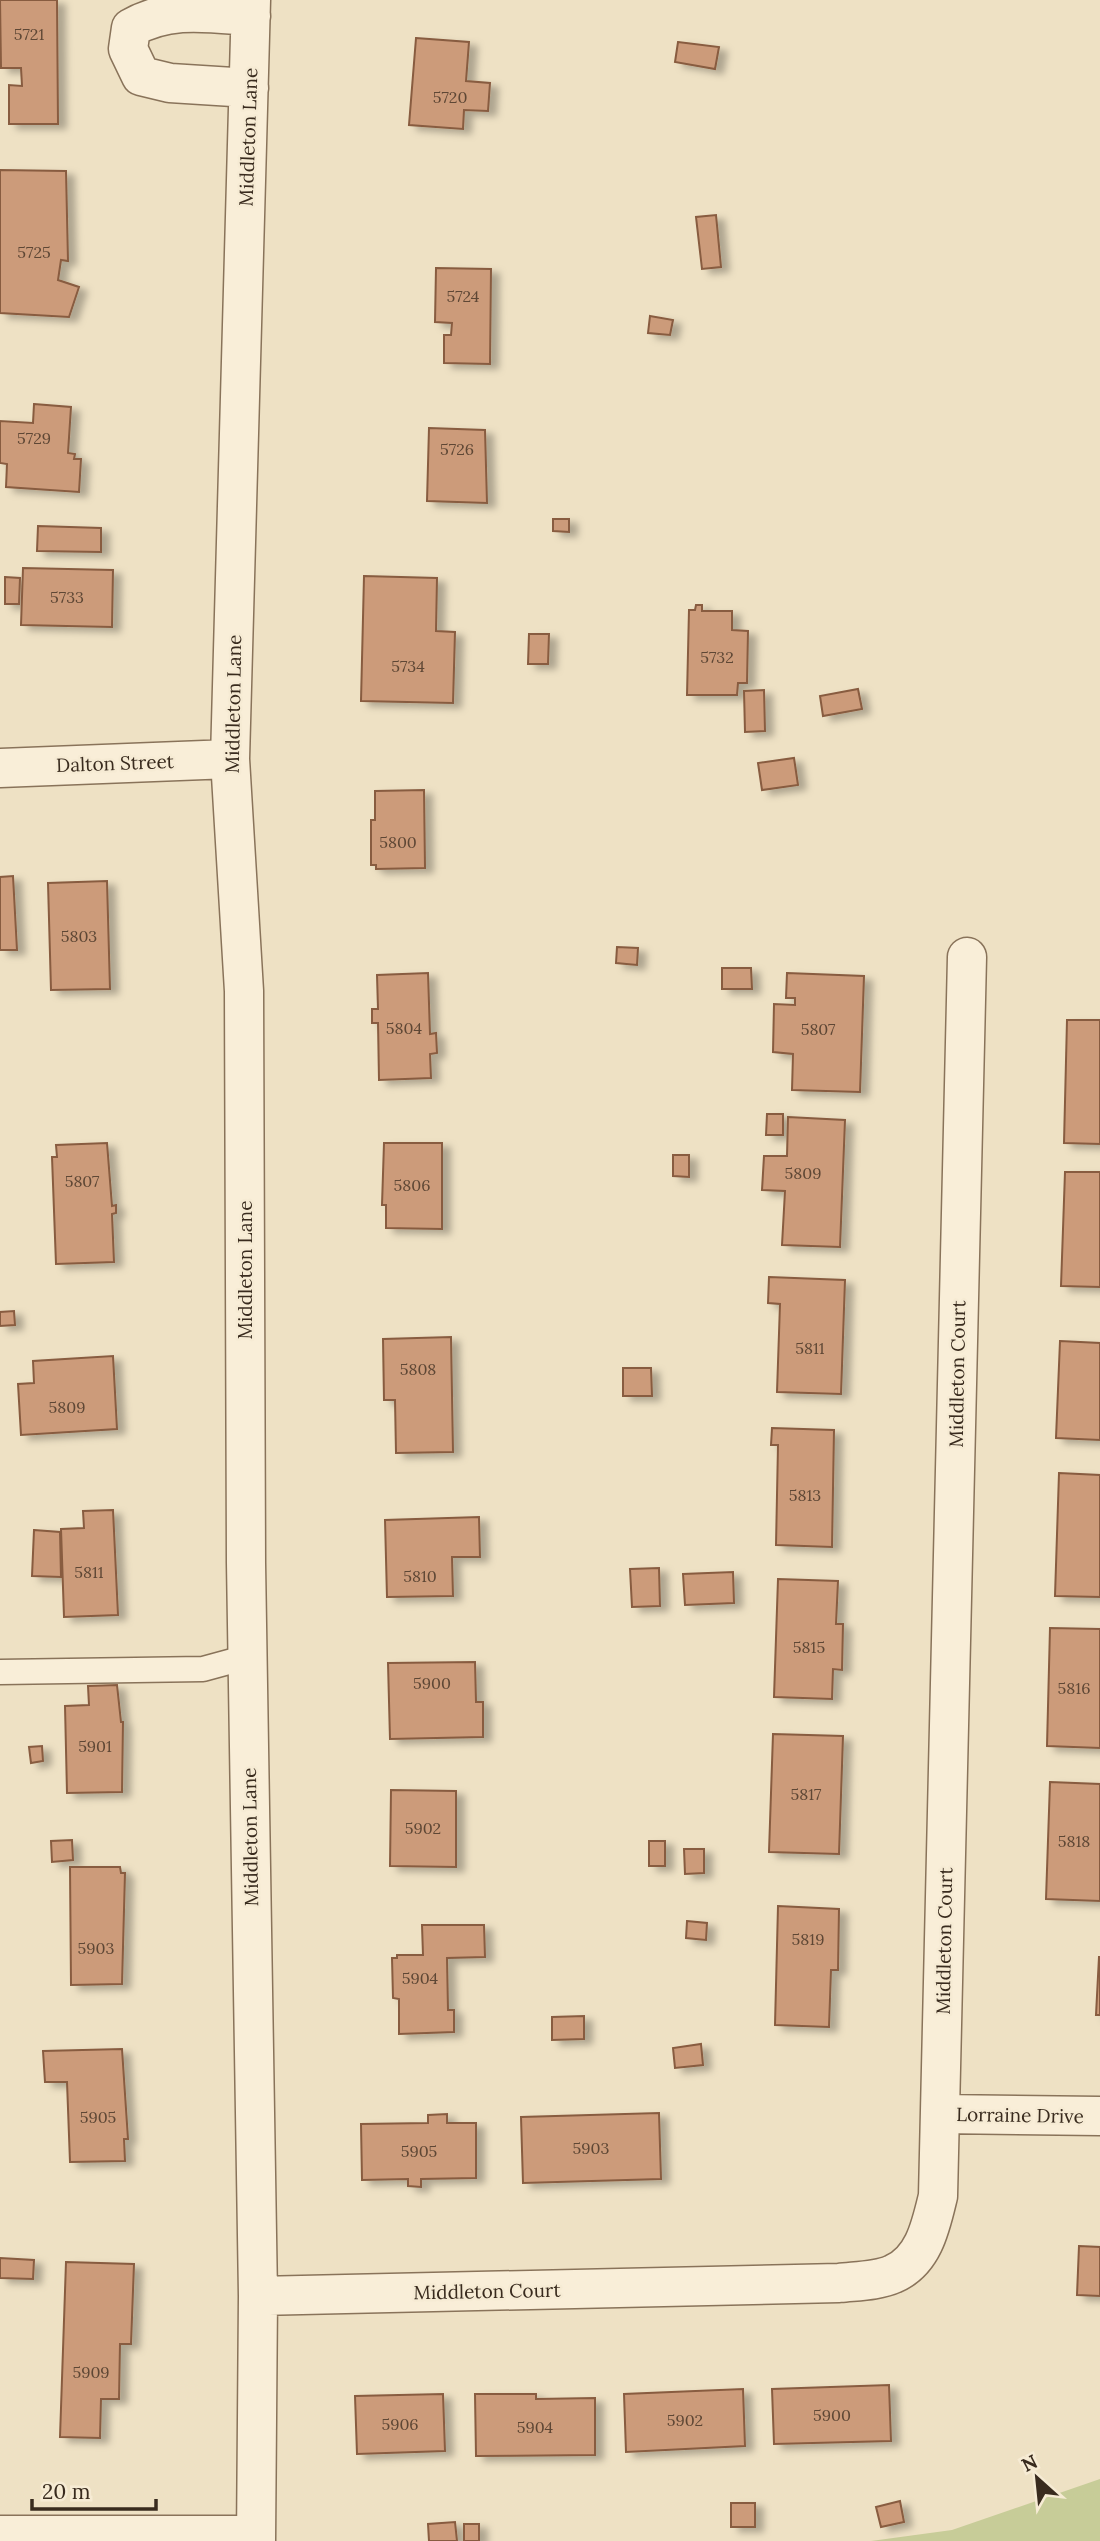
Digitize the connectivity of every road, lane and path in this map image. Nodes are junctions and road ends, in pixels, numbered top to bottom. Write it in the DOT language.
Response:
graph roads {
  1 [pos="251,8"];
  2 [pos="249,88"];
  3 [pos="230,759"];
  4 [pos="0,768"];
  5 [pos="967,957"];
  6 [pos="247,1657"];
  7 [pos="0,1672"];
  8 [pos="940,2114"];
  9 [pos="1100,2116"];
  10 [pos="258,2296"];
  11 [pos="0,2535"];
  12 [pos="256,2538"];
  1 -- 2 [label="street, Middleton Lane"];
  1 -- 2 [label="street"];
  2 -- 3 [label="street, Middleton Lane"];
  3 -- 4 [label="street, Dalton Street"];
  3 -- 6 [label="street, Middleton Lane"];
  5 -- 8 [label="street, Middleton Court"];
  6 -- 7 [label="lane"];
  6 -- 10 [label="street, Middleton Lane"];
  8 -- 9 [label="street, Lorraine Drive"];
  8 -- 10 [label="street, Middleton Court"];
  10 -- 12 [label="street, Middleton Lane"];
  11 -- 12 [label="street"];
}
